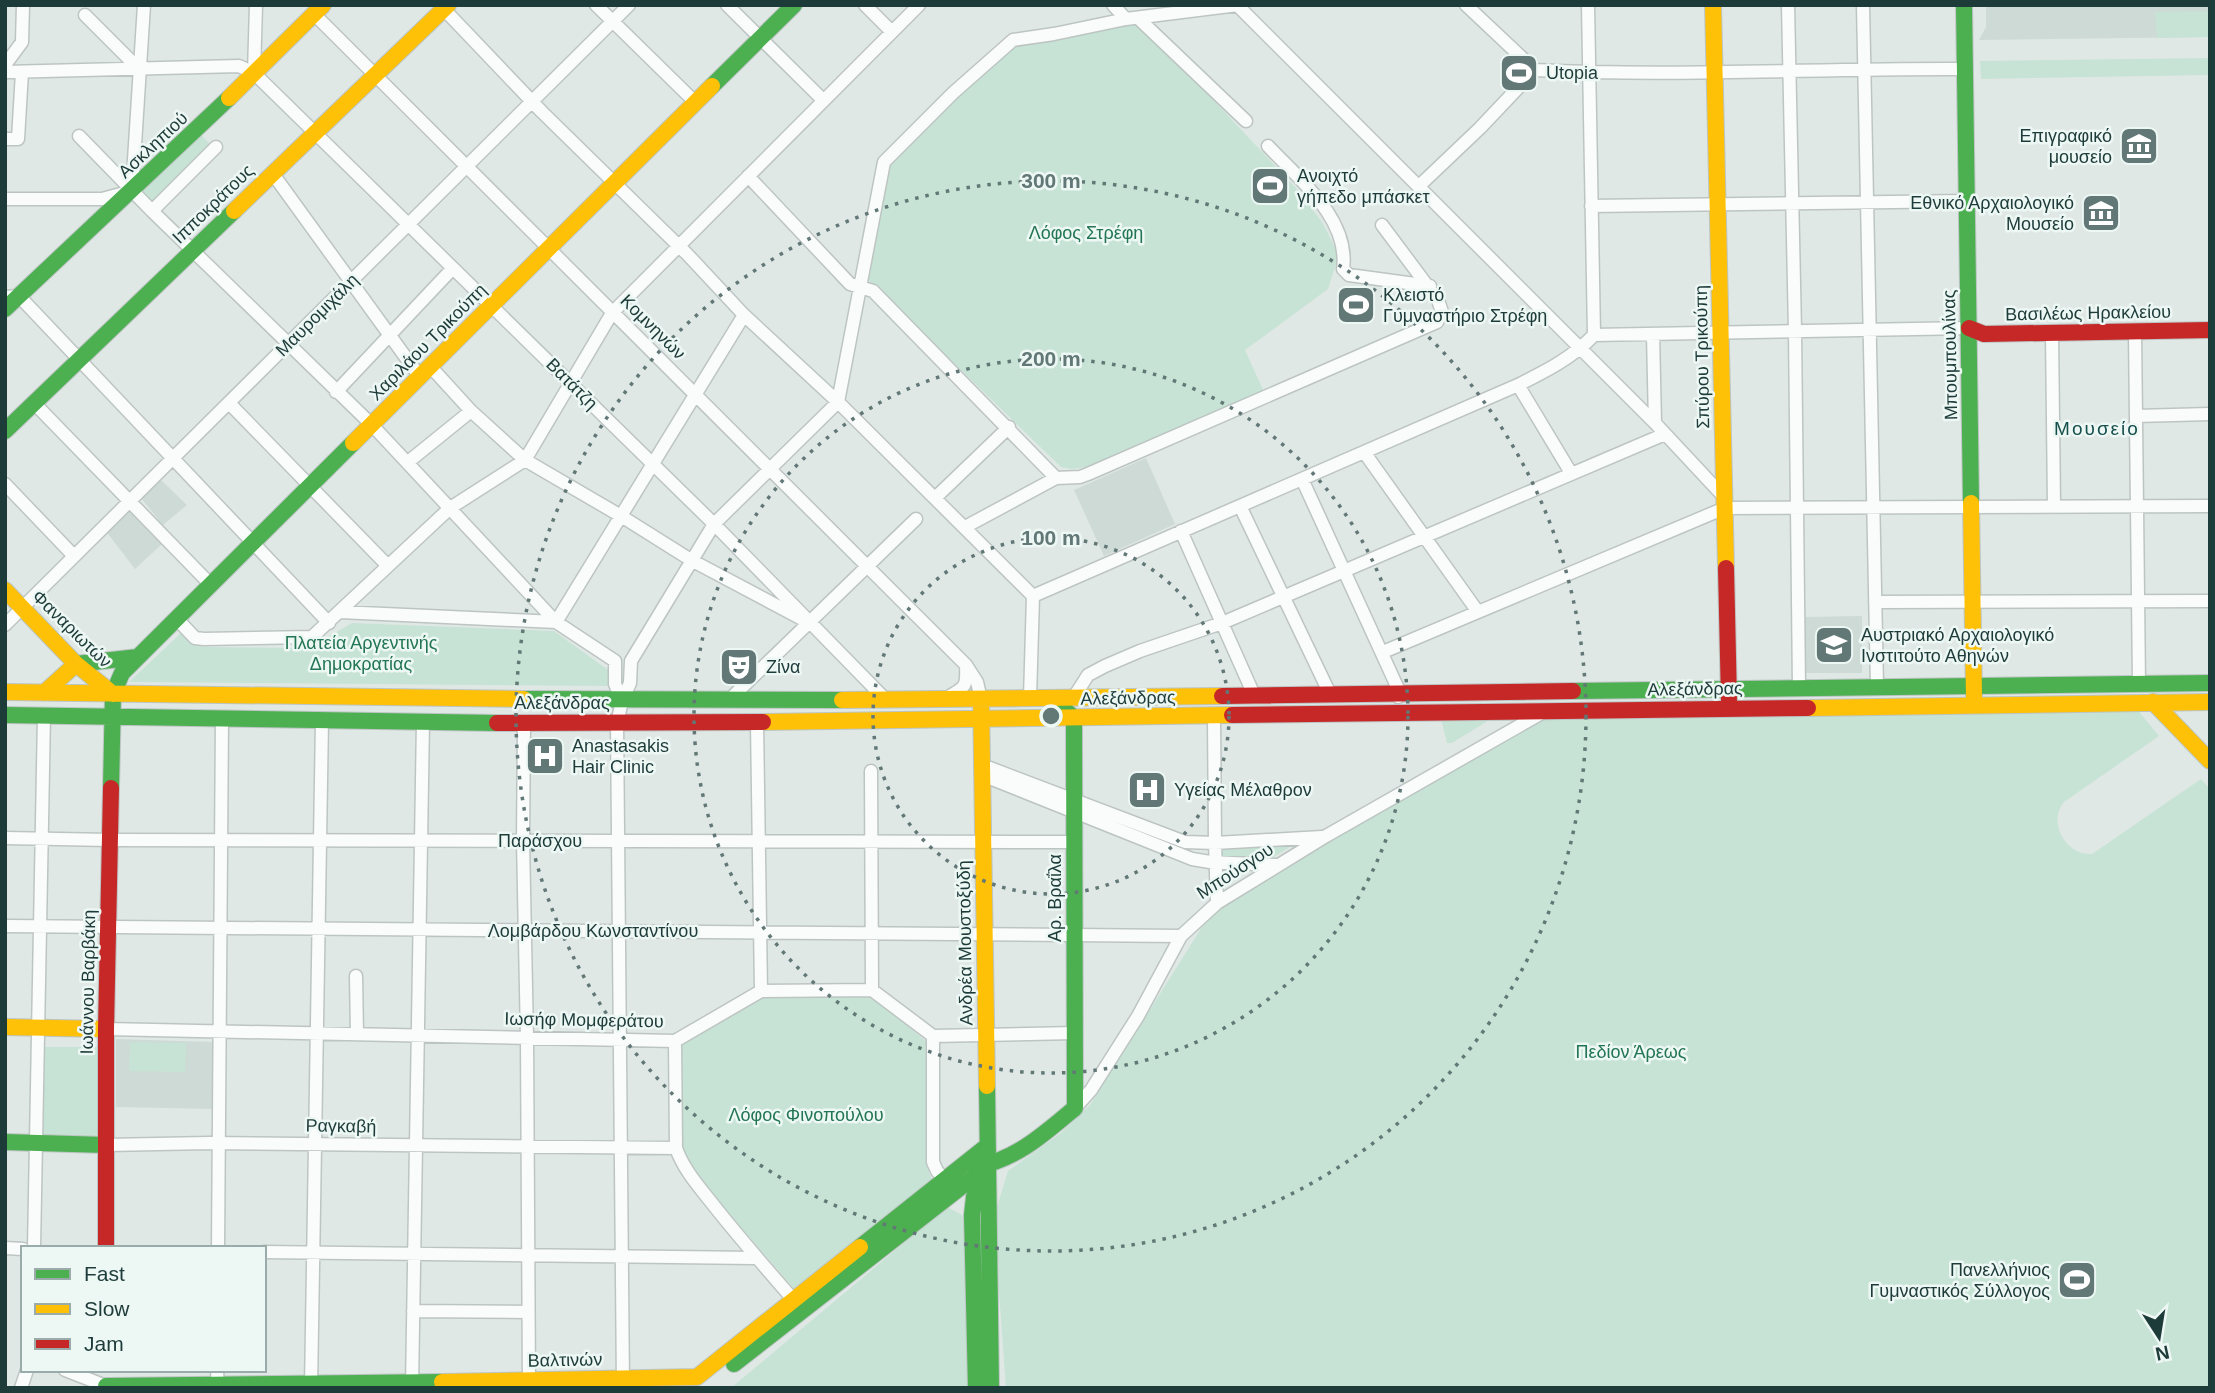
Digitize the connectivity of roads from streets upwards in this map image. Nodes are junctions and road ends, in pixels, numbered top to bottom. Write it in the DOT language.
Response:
graph roads {
  1 [pos="23,5"];
  2 [pos="144,5"];
  3 [pos="256,5"];
  4 [pos="596,5"];
  5 [pos="629,5"];
  6 [pos="727,5"];
  7 [pos="794,5"];
  8 [pos="865,5"];
  9 [pos="919,5"];
  10 [pos="1113,5"];
  11 [pos="1238,5"];
  12 [pos="1466,5"];
  13 [pos="1588,5"];
  14 [pos="1713,5"];
  15 [pos="1788,5"];
  16 [pos="1863,5"];
  17 [pos="1964,5"];
  18 [pos="444,7"];
  19 [pos="319,10"];
  20 [pos="85,15"];
  21 [pos="1132,19"];
  22 [pos="612,22"];
  23 [pos="892,32"];
  24 [pos="761,38"];
  25 [pos="5,65"];
  26 [pos="1864,68"];
  27 [pos="1965,69"];
  28 [pos="140,70"];
  29 [pos="1535,70"];
  30 [pos="1788,70"];
  31 [pos="1714,71"];
  32 [pos="5,72"];
  33 [pos="22,72"];
  34 [pos="254,73"];
  35 [pos="1590,73"];
  36 [pos="376,75"];
  37 [pos="823,100"];
  38 [pos="532,101"];
  39 [pos="696,103"];
  40 [pos="1246,121"];
  41 [pos="198,128"];
  42 [pos="315,133"];
  43 [pos="79,136"];
  44 [pos="12,139"];
  45 [pos="1268,146"];
  46 [pos="467,166"];
  47 [pos="273,174"];
  48 [pos="748,176"];
  49 [pos="615,184"];
  50 [pos="1419,186"];
  51 [pos="131,191"];
  52 [pos="5,198"];
  53 [pos="1867,201"];
  54 [pos="1967,201"];
  55 [pos="1791,204"];
  56 [pos="1718,205"];
  57 [pos="1591,206"];
  58 [pos="152,211"];
  59 [pos="408,224"];
  60 [pos="1382,225"];
  61 [pos="679,245"];
  62 [pos="549,248"];
  63 [pos="193,250"];
  64 [pos="453,268"];
  65 [pos="351,282"];
  66 [pos="1430,286"];
  67 [pos="861,288"];
  68 [pos="12,296"];
  69 [pos="492,306"];
  70 [pos="5,309"];
  71 [pos="612,313"];
  72 [pos="744,315"];
  73 [pos="1969,328"];
  74 [pos="1870,330"];
  75 [pos="2210,330"];
  76 [pos="1795,331"];
  77 [pos="2135,332"];
  78 [pos="1721,333"];
  79 [pos="2052,333"];
  80 [pos="1653,334"];
  81 [pos="1594,335"];
  82 [pos="389,336"];
  83 [pos="287,345"];
  84 [pos="1580,350"];
  85 [pos="79,360"];
  86 [pos="425,372"];
  87 [pos="572,384"];
  88 [pos="1518,385"];
  89 [pos="336,391"];
  90 [pos="694,396"];
  91 [pos="838,402"];
  92 [pos="34,403"];
  93 [pos="229,403"];
  94 [pos="471,411"];
  95 [pos="2210,414"];
  96 [pos="2136,416"];
  97 [pos="1654,423"];
  98 [pos="372,425"];
  99 [pos="1009,427"];
  100 [pos="5,431"];
  101 [pos="1665,434"];
  102 [pos="1364,452"];
  103 [pos="173,458"];
  104 [pos="525,460"];
  105 [pos="408,462"];
  106 [pos="652,462"];
  107 [pos="771,468"];
  108 [pos="1571,473"];
  109 [pos="1056,478"];
  110 [pos="1302,479"];
  111 [pos="5,484"];
  112 [pos="310,486"];
  113 [pos="935,498"];
  114 [pos="130,500"];
  115 [pos="1725,503"];
  116 [pos="1240,506"];
  117 [pos="2054,506"];
  118 [pos="2137,506"];
  119 [pos="2210,506"];
  120 [pos="1873,507"];
  121 [pos="1971,507"];
  122 [pos="450,508"];
  123 [pos="1796,508"];
  124 [pos="621,516"];
  125 [pos="916,519"];
  126 [pos="715,524"];
  127 [pos="964,527"];
  128 [pos="1181,531"];
  129 [pos="1424,537"];
  130 [pos="253,543"];
  131 [pos="74,556"];
  132 [pos="691,560"];
  133 [pos="867,565"];
  134 [pos="388,566"];
  135 [pos="1345,570"];
  136 [pos="211,585"];
  137 [pos="5,590"];
  138 [pos="1033,596"];
  139 [pos="1283,597"];
  140 [pos="1973,601"];
  141 [pos="2138,601"];
  142 [pos="2210,601"];
  143 [pos="1875,602"];
  144 [pos="22,608"];
  145 [pos="340,612"];
  146 [pos="1478,612"];
  147 [pos="177,619"];
  148 [pos="556,622"];
  149 [pos="808,622"];
  150 [pos="329,623"];
  151 [pos="1222,623"];
  152 [pos="5,625"];
  153 [pos="1383,652"];
  154 [pos="138,657"];
  155 [pos="615,661"];
  156 [pos="631,661"];
  157 [pos="76,664"];
  158 [pos="966,665"];
  159 [pos="2210,683"];
  160 [pos="2139,684"];
  161 [pos="1974,686"];
  162 [pos="1798,687"];
  163 [pos="1877,687"];
  164 [pos="1729,688"];
  165 [pos="5,692"];
  166 [pos="44,693"];
  167 [pos="1400,693"];
  168 [pos="113,694"];
  169 [pos="1329,694"];
  170 [pos="1254,695"];
  171 [pos="1073,697"];
  172 [pos="1030,698"];
  173 [pos="1051,698"];
  174 [pos="886,699"];
  175 [pos="945,699"];
  176 [pos="981,699"];
  177 [pos="729,700"];
  178 [pos="622,701"];
  179 [pos="2153,702"];
  180 [pos="2210,702"];
  181 [pos="1974,705"];
  182 [pos="1729,708"];
  183 [pos="1545,711"];
  184 [pos="1357,714"];
  185 [pos="5,715"];
  186 [pos="44,715"];
  187 [pos="113,716"];
  188 [pos="1214,716"];
  189 [pos="222,718"];
  190 [pos="1074,718"];
  191 [pos="981,719"];
  192 [pos="322,720"];
  193 [pos="423,721"];
  194 [pos="757,722"];
  195 [pos="524,723"];
  196 [pos="617,723"];
  197 [pos="2210,761"];
  198 [pos="982,770"];
  199 [pos="872,771"];
  200 [pos="1075,806"];
  201 [pos="1326,836"];
  202 [pos="5,838"];
  203 [pos="42,839"];
  204 [pos="110,840"];
  205 [pos="222,840"];
  206 [pos="320,841"];
  207 [pos="421,841"];
  208 [pos="523,841"];
  209 [pos="618,841"];
  210 [pos="759,841"];
  211 [pos="870,842"];
  212 [pos="983,842"];
  213 [pos="1075,842"];
  214 [pos="1214,843"];
  215 [pos="1216,863"];
  216 [pos="1277,866"];
  217 [pos="1217,903"];
  218 [pos="5,926"];
  219 [pos="40,926"];
  220 [pos="108,926"];
  221 [pos="220,928"];
  222 [pos="318,929"];
  223 [pos="419,930"];
  224 [pos="526,930"];
  225 [pos="619,931"];
  226 [pos="761,932"];
  227 [pos="871,933"];
  228 [pos="984,934"];
  229 [pos="1075,935"];
  230 [pos="1181,936"];
  231 [pos="356,976"];
  232 [pos="872,989"];
  233 [pos="761,991"];
  234 [pos="5,1027"];
  235 [pos="38,1028"];
  236 [pos="106,1029"];
  237 [pos="219,1031"];
  238 [pos="317,1033"];
  239 [pos="1075,1033"];
  240 [pos="357,1034"];
  241 [pos="985,1035"];
  242 [pos="418,1036"];
  243 [pos="933,1036"];
  244 [pos="527,1038"];
  245 [pos="620,1040"];
  246 [pos="675,1041"];
  247 [pos="1075,1108"];
  248 [pos="5,1142"];
  249 [pos="36,1143"];
  250 [pos="218,1143"];
  251 [pos="315,1144"];
  252 [pos="106,1145"];
  253 [pos="416,1146"];
  254 [pos="987,1146"];
  255 [pos="528,1147"];
  256 [pos="621,1148"];
  257 [pos="676,1149"];
  258 [pos="988,1166"];
  259 [pos="959,1169"];
  260 [pos="945,1180"];
  261 [pos="943,1200"];
  262 [pos="972,1215"];
  263 [pos="34,1246"];
  264 [pos="106,1246"];
  265 [pos="218,1246"];
  266 [pos="266,1252"];
  267 [pos="313,1252"];
  268 [pos="414,1254"];
  269 [pos="528,1255"];
  270 [pos="622,1256"];
  271 [pos="755,1258"];
  272 [pos="798,1305"];
  273 [pos="413,1311"];
  274 [pos="528,1312"];
  275 [pos="72,1372"];
  276 [pos="106,1381"];
  277 [pos="218,1381"];
  278 [pos="623,1383"];
  279 [pos="528,1384"];
  280 [pos="412,1385"];
  281 [pos="311,1386"];
  282 [pos="698,1388"];
  283 [pos="976,1388"];
  284 [pos="990,1388"];
  1 -- 25 [label="street"];
  2 -- 28 [label="street"];
  3 -- 34 [label="street"];
  4 -- 22 [label="street"];
  5 -- 22 [label="street, Μαυρομιχάλη"];
  6 -- 24 [label="street"];
  7 -- 24 [label="street, Χαριλάου Τρικούπη"];
  8 -- 23 [label="street"];
  9 -- 23 [label="street"];
  10 -- 21 [label="street"];
  11 -- 21 [label="street"];
  11 -- 50 [label="street"];
  12 -- 29 [label="street"];
  13 -- 35 [label="street"];
  14 -- 31 [label="street, Σπύρου Τρικούπη"];
  15 -- 30 [label="street"];
  16 -- 26 [label="street"];
  17 -- 27 [label="street, Μπουμπουλίνας"];
  18 -- 36 [label="street, Ιπποκράτους"];
  18 -- 38 [label="street"];
  19 -- 34 [label="street, Ασκληπιού"];
  19 -- 36 [label="street, Κομνηνών"];
  20 -- 28 [label="street"];
  21 -- 40 [label="street"];
  21 -- 67 [label="street"];
  22 -- 38 [label="street, Μαυρομιχάλη"];
  22 -- 39 [label="street"];
  23 -- 37 [label="street"];
  24 -- 37 [label="street"];
  24 -- 39 [label="street, Χαριλάου Τρικούπη"];
  26 -- 27 [label="street"];
  26 -- 30 [label="street"];
  26 -- 53 [label="street"];
  27 -- 54 [label="street, Μπουμπουλίνας"];
  28 -- 33 [label="street"];
  28 -- 34 [label="street"];
  28 -- 51 [label="street"];
  29 -- 35 [label="street"];
  29 -- 50 [label="street"];
  30 -- 31 [label="street"];
  30 -- 55 [label="street"];
  31 -- 35 [label="street"];
  31 -- 56 [label="street, Σπύρου Τρικούπη"];
  32 -- 33 [label="street"];
  33 -- 44 [label="street"];
  34 -- 41 [label="street, Ασκληπιού"];
  34 -- 42 [label="street, Βατάτζη"];
  35 -- 57 [label="street"];
  36 -- 42 [label="street, Ιπποκράτους"];
  36 -- 46 [label="street, Κομνηνών"];
  37 -- 48 [label="street"];
  38 -- 46 [label="street, Μαυρομιχάλη"];
  38 -- 49 [label="street"];
  39 -- 49 [label="street, Χαριλάου Τρικούπη"];
  41 -- 51 [label="street, Ασκληπιού"];
  41 -- 58 [label="street"];
  42 -- 47 [label="street, Ιπποκράτους"];
  42 -- 59 [label="street, Βατάτζη"];
  43 -- 51 [label="street"];
  45 -- 66 [label="street"];
  46 -- 59 [label="street, Μαυρομιχάλη"];
  46 -- 62 [label="street, Κομνηνών"];
  47 -- 63 [label="street, Ιπποκράτους"];
  47 -- 65 [label="street"];
  48 -- 61 [label="street"];
  48 -- 67 [label="street"];
  49 -- 61 [label="street"];
  49 -- 62 [label="street, Χαριλάου Τρικούπη"];
  50 -- 84 [label="street"];
  51 -- 52 [label="street"];
  51 -- 58 [label="street"];
  51 -- 68 [label="street, Ασκληπιού"];
  53 -- 54 [label="street"];
  53 -- 55 [label="street"];
  53 -- 74 [label="street"];
  54 -- 73 [label="street, Μπουμπουλίνας"];
  55 -- 56 [label="street"];
  55 -- 76 [label="street"];
  56 -- 57 [label="street"];
  56 -- 78 [label="street, Σπύρου Τρικούπη"];
  57 -- 81 [label="street"];
  58 -- 63 [label="street"];
  59 -- 64 [label="street, Βατάτζη"];
  59 -- 65 [label="street, Μαυρομιχάλη"];
  60 -- 66 [label="street"];
  61 -- 71 [label="street"];
  61 -- 72 [label="street"];
  62 -- 69 [label="street, Χαριλάου Τρικούπη"];
  62 -- 71 [label="street, Κομνηνών"];
  63 -- 83 [label="street"];
  63 -- 85 [label="street, Ιπποκράτους"];
  64 -- 69 [label="street, Βατάτζη"];
  64 -- 82 [label="street"];
  65 -- 82 [label="street"];
  65 -- 83 [label="street, Μαυρομιχάλη"];
  66 -- 109 [label="street"];
  67 -- 91 [label="street"];
  67 -- 99 [label="street"];
  68 -- 70 [label="street, Ασκληπιού"];
  68 -- 85 [label="street"];
  69 -- 86 [label="street, Χαριλάου Τρικούπη"];
  69 -- 87 [label="street, Βατάτζη"];
  71 -- 87 [label="street"];
  71 -- 90 [label="street, Κομνηνών"];
  72 -- 90 [label="street"];
  72 -- 91 [label="street"];
  73 -- 74 [label="street"];
  73 -- 79 [label="street, Βασιλέως Ηρακλείου"];
  73 -- 121 [label="street, Μπουμπουλίνας"];
  74 -- 76 [label="street"];
  74 -- 120 [label="street"];
  75 -- 77 [label="street, Βασιλέως Ηρακλείου"];
  76 -- 78 [label="street"];
  76 -- 123 [label="street"];
  77 -- 79 [label="street, Βασιλέως Ηρακλείου"];
  77 -- 96 [label="street"];
  78 -- 80 [label="street"];
  78 -- 115 [label="street, Σπύρου Τρικούπη"];
  79 -- 117 [label="street"];
  80 -- 81 [label="street"];
  80 -- 97 [label="street"];
  81 -- 84 [label="street"];
  82 -- 86 [label="street"];
  82 -- 89 [label="street"];
  83 -- 89 [label="street"];
  83 -- 93 [label="street, Μαυρομιχάλη"];
  84 -- 88 [label="street"];
  84 -- 97 [label="street"];
  85 -- 92 [label="street, Ιπποκράτους"];
  85 -- 103 [label="street"];
  86 -- 94 [label="street"];
  86 -- 98 [label="street, Χαριλάου Τρικούπη"];
  87 -- 104 [label="street"];
  87 -- 106 [label="street, Βατάτζη"];
  88 -- 102 [label="street"];
  88 -- 108 [label="street"];
  89 -- 98 [label="street"];
  90 -- 106 [label="street"];
  90 -- 107 [label="street, Κομνηνών"];
  91 -- 107 [label="street"];
  91 -- 113 [label="street"];
  92 -- 100 [label="street, Ιπποκράτους"];
  92 -- 114 [label="street"];
  93 -- 103 [label="street, Μαυρομιχάλη"];
  93 -- 112 [label="street"];
  94 -- 104 [label="street"];
  94 -- 105 [label="street"];
  95 -- 96 [label="street"];
  96 -- 118 [label="street"];
  97 -- 101 [label="street"];
  98 -- 105 [label="street"];
  98 -- 112 [label="street, Χαριλάου Τρικούπη"];
  99 -- 109 [label="street"];
  99 -- 113 [label="street"];
  101 -- 108 [label="street"];
  101 -- 115 [label="street"];
  102 -- 110 [label="street"];
  102 -- 129 [label="street"];
  103 -- 114 [label="street, Μαυρομιχάλη"];
  103 -- 130 [label="street"];
  104 -- 122 [label="street"];
  104 -- 124 [label="street"];
  105 -- 122 [label="street"];
  106 -- 124 [label="street"];
  106 -- 126 [label="street, Βατάτζη"];
  107 -- 126 [label="street"];
  107 -- 133 [label="street, Κομνηνών"];
  108 -- 129 [label="street"];
  109 -- 127 [label="street"];
  110 -- 116 [label="street"];
  110 -- 135 [label="street"];
  111 -- 131 [label="street"];
  112 -- 130 [label="street, Χαριλάου Τρικούπη"];
  112 -- 134 [label="street"];
  113 -- 127 [label="street"];
  114 -- 131 [label="street, Μαυρομιχάλη"];
  114 -- 136 [label="street"];
  115 -- 123 [label="street"];
  115 -- 146 [label="street"];
  115 -- 164 [label="street, Σπύρου Τρικούπη"];
  116 -- 128 [label="street"];
  116 -- 139 [label="street"];
  117 -- 118 [label="street"];
  117 -- 121 [label="street"];
  118 -- 119 [label="street"];
  118 -- 141 [label="street"];
  120 -- 121 [label="street"];
  120 -- 123 [label="street"];
  120 -- 143 [label="street"];
  121 -- 140 [label="street, Μπουμπουλίνας"];
  122 -- 134 [label="street"];
  122 -- 148 [label="street"];
  123 -- 162 [label="street"];
  124 -- 132 [label="street"];
  124 -- 148 [label="street"];
  125 -- 133 [label="street"];
  126 -- 132 [label="street"];
  126 -- 149 [label="street, Βατάτζη"];
  127 -- 138 [label="street"];
  128 -- 138 [label="street"];
  128 -- 151 [label="street"];
  129 -- 135 [label="street"];
  129 -- 146 [label="street"];
  130 -- 136 [label="street, Χαριλάου Τρικούπη"];
  130 -- 150 [label="street"];
  131 -- 144 [label="street, Μαυρομιχάλη"];
  132 -- 149 [label="street"];
  132 -- 156 [label="street"];
  133 -- 149 [label="street"];
  133 -- 158 [label="street, Κομνηνών"];
  134 -- 145 [label="street"];
  135 -- 139 [label="street"];
  135 -- 153 [label="street"];
  136 -- 147 [label="street, Χαριλάου Τρικούπη"];
  137 -- 144 [label="street, Φαναριωτών"];
  138 -- 172 [label="street"];
  139 -- 151 [label="street"];
  139 -- 169 [label="street"];
  140 -- 141 [label="street"];
  140 -- 143 [label="street"];
  140 -- 161 [label="street, Μπουμπουλίνας"];
  141 -- 142 [label="street"];
  141 -- 160 [label="street"];
  143 -- 163 [label="street"];
  144 -- 152 [label="street, Μαυρομιχάλη"];
  144 -- 157 [label="street, Φαναριωτών"];
  145 -- 148 [label="street"];
  145 -- 150 [label="street"];
  146 -- 153 [label="street"];
  147 -- 150 [label="street"];
  147 -- 154 [label="street, Χαριλάου Τρικούπη"];
  148 -- 155 [label="street"];
  149 -- 174 [label="street, Βατάτζη"];
  149 -- 177 [label="street"];
  151 -- 170 [label="street"];
  151 -- 171 [label="street"];
  153 -- 167 [label="street"];
  154 -- 157 [label="street"];
  154 -- 168 [label="street, Χαριλάου Τρικούπη"];
  155 -- 156 [label="street"];
  155 -- 178 [label="street"];
  156 -- 178 [label="street"];
  157 -- 166 [label="street"];
  157 -- 168 [label="street, Φαναριωτών"];
  158 -- 175 [label="street"];
  158 -- 176 [label="street, Κομνηνών"];
  159 -- 160 [label="street, Αλεξάνδρας"];
  160 -- 161 [label="street, Αλεξάνδρας"];
  161 -- 163 [label="street, Αλεξάνδρας"];
  161 -- 181 [label="street, Μπουμπουλίνας"];
  162 -- 163 [label="street, Αλεξάνδρας"];
  162 -- 164 [label="street, Αλεξάνδρας"];
  164 -- 167 [label="street, Αλεξάνδρας"];
  164 -- 182 [label="street, Σπύρου Τρικούπη"];
  165 -- 166 [label="street, Αλεξάνδρας"];
  166 -- 168 [label="street, Αλεξάνδρας"];
  167 -- 169 [label="street, Αλεξάνδρας"];
  167 -- 184 [label="street"];
  168 -- 178 [label="street, Αλεξάνδρας"];
  168 -- 187 [label="street"];
  169 -- 170 [label="street, Αλεξάνδρας"];
  170 -- 171 [label="street, Αλεξάνδρας"];
  171 -- 173 [label="street, Αλεξάνδρας"];
  172 -- 173 [label="street, Αλεξάνδρας"];
  172 -- 176 [label="street, Αλεξάνδρας"];
  173 -- 190 [label="street"];
  174 -- 175 [label="street, Αλεξάνδρας"];
  174 -- 177 [label="street, Αλεξάνδρας"];
  175 -- 176 [label="street, Αλεξάνδρας"];
  176 -- 191 [label="street, Κομνηνών"];
  177 -- 178 [label="street, Αλεξάνδρας"];
  178 -- 196 [label="street"];
  179 -- 180 [label="street, Αλεξάνδρας"];
  179 -- 181 [label="street, Αλεξάνδρας"];
  179 -- 197 [label="street"];
  181 -- 182 [label="street, Αλεξάνδρας"];
  182 -- 183 [label="street, Αλεξάνδρας"];
  183 -- 184 [label="street, Αλεξάνδρας"];
  183 -- 201 [label="street, Μπούσγου"];
  184 -- 188 [label="street, Αλεξάνδρας"];
  185 -- 186 [label="street, Αλεξάνδρας"];
  186 -- 187 [label="street, Αλεξάνδρας"];
  186 -- 203 [label="street"];
  187 -- 189 [label="street, Αλεξάνδρας"];
  187 -- 204 [label="street, Ιωάννου Βαρβάκη"];
  188 -- 190 [label="street, Αλεξάνδρας"];
  188 -- 214 [label="street"];
  189 -- 192 [label="street, Αλεξάνδρας"];
  189 -- 205 [label="street"];
  190 -- 191 [label="street, Αλεξάνδρας"];
  190 -- 200 [label="street, Αρ. Βραΐλα"];
  191 -- 194 [label="street, Αλεξάνδρας"];
  191 -- 198 [label="street, Ανδρέα Μουστοξύδη"];
  192 -- 193 [label="street, Αλεξάνδρας"];
  192 -- 206 [label="street"];
  193 -- 195 [label="street, Αλεξάνδρας"];
  193 -- 207 [label="street"];
  194 -- 196 [label="street, Αλεξάνδρας"];
  194 -- 210 [label="street"];
  195 -- 196 [label="street, Αλεξάνδρας"];
  195 -- 208 [label="street"];
  196 -- 209 [label="street"];
  198 -- 200 [label="street"];
  198 -- 212 [label="street, Ανδρέα Μουστοξύδη"];
  199 -- 211 [label="street"];
  200 -- 213 [label="street, Αρ. Βραΐλα"];
  200 -- 214 [label="street"];
  200 -- 215 [label="street"];
  201 -- 214 [label="street"];
  201 -- 216 [label="street, Μπούσγου"];
  202 -- 203 [label="street, Παράσχου"];
  203 -- 204 [label="street, Παράσχου"];
  203 -- 219 [label="street"];
  204 -- 205 [label="street, Παράσχου"];
  204 -- 220 [label="street, Ιωάννου Βαρβάκη"];
  205 -- 206 [label="street, Παράσχου"];
  205 -- 221 [label="street"];
  206 -- 207 [label="street, Παράσχου"];
  206 -- 222 [label="street"];
  207 -- 208 [label="street, Παράσχου"];
  207 -- 223 [label="street"];
  208 -- 209 [label="street, Παράσχου"];
  208 -- 224 [label="street"];
  209 -- 210 [label="street, Παράσχου"];
  209 -- 225 [label="street"];
  210 -- 211 [label="street, Παράσχου"];
  210 -- 226 [label="street"];
  211 -- 212 [label="street, Παράσχου"];
  211 -- 227 [label="street"];
  212 -- 213 [label="street, Παράσχου"];
  212 -- 228 [label="street, Ανδρέα Μουστοξύδη"];
  213 -- 229 [label="street, Αρ. Βραΐλα"];
  214 -- 215 [label="street"];
  215 -- 216 [label="street"];
  215 -- 217 [label="street"];
  216 -- 217 [label="street, Μπούσγου"];
  217 -- 230 [label="street, Μπούσγου"];
  218 -- 219 [label="street, Λομβάρδου Κωνσταντίνου"];
  219 -- 220 [label="street, Λομβάρδου Κωνσταντίνου"];
  219 -- 235 [label="street"];
  220 -- 221 [label="street, Λομβάρδου Κωνσταντίνου"];
  220 -- 236 [label="street, Ιωάννου Βαρβάκη"];
  221 -- 222 [label="street, Λομβάρδου Κωνσταντίνου"];
  221 -- 237 [label="street"];
  222 -- 223 [label="street, Λομβάρδου Κωνσταντίνου"];
  222 -- 238 [label="street"];
  223 -- 224 [label="street, Λομβάρδου Κωνσταντίνου"];
  223 -- 242 [label="street"];
  224 -- 225 [label="street, Λομβάρδου Κωνσταντίνου"];
  224 -- 244 [label="street"];
  225 -- 226 [label="street, Λομβάρδου Κωνσταντίνου"];
  225 -- 245 [label="street"];
  226 -- 227 [label="street, Λομβάρδου Κωνσταντίνου"];
  226 -- 233 [label="street"];
  227 -- 228 [label="street, Λομβάρδου Κωνσταντίνου"];
  227 -- 232 [label="street"];
  228 -- 229 [label="street, Λομβάρδου Κωνσταντίνου"];
  228 -- 241 [label="street, Ανδρέα Μουστοξύδη"];
  229 -- 230 [label="street, Λομβάρδου Κωνσταντίνου"];
  229 -- 239 [label="street, Αρ. Βραΐλα"];
  230 -- 247 [label="street, Μπούσγου"];
  231 -- 240 [label="street"];
  232 -- 233 [label="street, Ιωσήφ Μομφεράτου"];
  232 -- 243 [label="street"];
  233 -- 246 [label="street, Ιωσήφ Μομφεράτου"];
  234 -- 235 [label="street, Ιωσήφ Μομφεράτου"];
  235 -- 236 [label="street, Ιωσήφ Μομφεράτου"];
  235 -- 249 [label="street"];
  236 -- 237 [label="street, Ιωσήφ Μομφεράτου"];
  236 -- 252 [label="street, Ιωάννου Βαρβάκη"];
  237 -- 238 [label="street, Ιωσήφ Μομφεράτου"];
  237 -- 250 [label="street"];
  238 -- 240 [label="street, Ιωσήφ Μομφεράτου"];
  238 -- 251 [label="street"];
  239 -- 241 [label="street"];
  239 -- 247 [label="street, Αρ. Βραΐλα"];
  240 -- 242 [label="street, Ιωσήφ Μομφεράτου"];
  241 -- 243 [label="street"];
  241 -- 254 [label="street, Ανδρέα Μουστοξύδη"];
  242 -- 244 [label="street, Ιωσήφ Μομφεράτου"];
  242 -- 253 [label="street"];
  243 -- 260 [label="street"];
  244 -- 245 [label="street, Ιωσήφ Μομφεράτου"];
  244 -- 255 [label="street"];
  245 -- 246 [label="street, Ιωσήφ Μομφεράτου"];
  245 -- 256 [label="street"];
  246 -- 257 [label="street"];
  247 -- 258 [label="street, Μπούσγου"];
  248 -- 249 [label="street, Ραγκαβή"];
  249 -- 252 [label="street, Ραγκαβή"];
  249 -- 263 [label="street"];
  250 -- 251 [label="street, Ραγκαβή"];
  250 -- 252 [label="street, Ραγκαβή"];
  250 -- 265 [label="street"];
  251 -- 253 [label="street, Ραγκαβή"];
  251 -- 267 [label="street"];
  252 -- 264 [label="street, Ιωάννου Βαρβάκη"];
  253 -- 255 [label="street, Ραγκαβή"];
  253 -- 268 [label="street"];
  254 -- 258 [label="street, Ανδρέα Μουστοξύδη"];
  254 -- 259 [label="street, Βαλτινών"];
  255 -- 256 [label="street, Ραγκαβή"];
  255 -- 269 [label="street"];
  256 -- 257 [label="street, Ραγκαβή"];
  256 -- 270 [label="street"];
  257 -- 271 [label="street"];
  258 -- 259 [label="street"];
  258 -- 261 [label="street, Βαλτινών"];
  258 -- 262 [label="street, Ανδρέα Μουστοξύδη"];
  258 -- 284 [label="street, Ανδρέα Μουστοξύδη"];
  259 -- 260 [label="street, Βαλτινών"];
  260 -- 272 [label="street, Βαλτινών"];
  261 -- 262 [label="street"];
  261 -- 272 [label="street, Βαλτινών"];
  262 -- 283 [label="street, Ανδρέα Μουστοξύδη"];
  266 -- 267 [label="street"];
  267 -- 268 [label="street"];
  267 -- 281 [label="street"];
  268 -- 269 [label="street"];
  268 -- 273 [label="street"];
  269 -- 270 [label="street"];
  269 -- 274 [label="street"];
  270 -- 271 [label="street"];
  270 -- 278 [label="street"];
  271 -- 272 [label="street"];
  272 -- 278 [label="street, Βαλτινών"];
  272 -- 282 [label="street, Βαλτινών"];
  273 -- 274 [label="street"];
  273 -- 280 [label="street"];
  274 -- 279 [label="street"];
  275 -- 276 [label="street, Βαλτινών"];
  276 -- 277 [label="street, Βαλτινών"];
  277 -- 281 [label="street, Βαλτινών"];
  278 -- 279 [label="street, Βαλτινών"];
  279 -- 280 [label="street, Βαλτινών"];
  280 -- 281 [label="street, Βαλτινών"];
}
